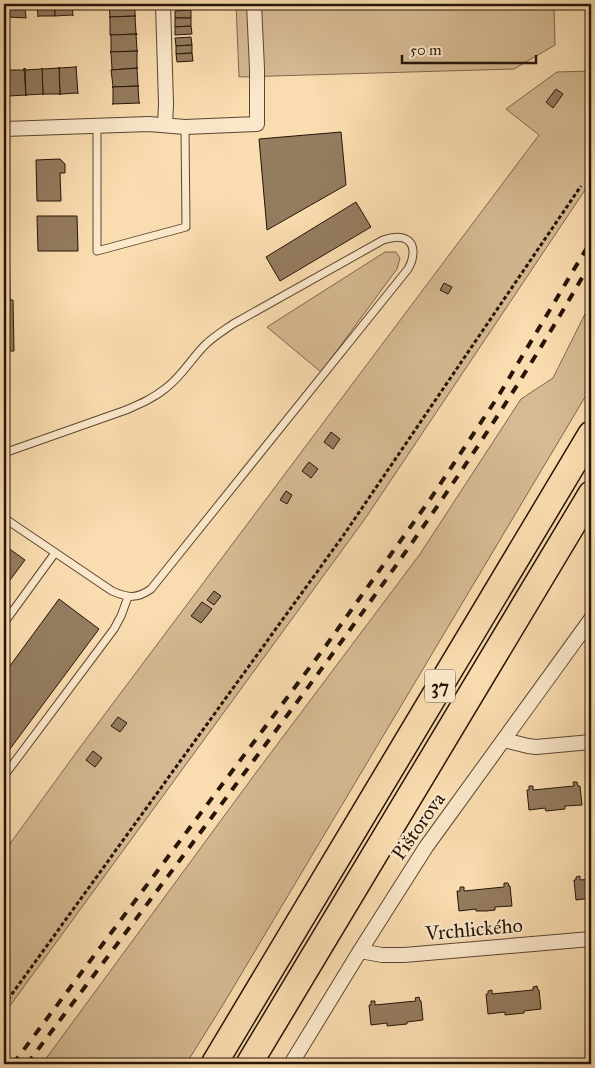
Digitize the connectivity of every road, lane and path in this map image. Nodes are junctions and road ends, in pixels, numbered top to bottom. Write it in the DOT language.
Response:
graph roads {
  1 [pos="163,4"];
  2 [pos="254,4"];
  3 [pos="165,125"];
  4 [pos="96,126"];
  5 [pos="185,127"];
  6 [pos="4,129"];
  7 [pos="582,186"];
  8 [pos="591,434"];
  9 [pos="4,453"];
  10 [pos="591,494"];
  11 [pos="4,518"];
  12 [pos="55,553"];
  13 [pos="128,597"];
  14 [pos="591,620"];
  15 [pos="4,623"];
  16 [pos="504,740"];
  17 [pos="591,742"];
  18 [pos="4,776"];
  19 [pos="591,939"];
  20 [pos="360,951"];
  21 [pos="4,1005"];
  22 [pos="214,1064"];
  23 [pos="250,1064"];
  24 [pos="291,1064"];
  1 -- 3 [label="street"];
  2 -- 5 [label="street"];
  3 -- 4 [label="street"];
  3 -- 5 [label="street"];
  4 -- 5 [label="lane"];
  4 -- 6 [label="street"];
  7 -- 21 [label="path"];
  8 -- 22 [label="highway, 37"];
  9 -- 13 [label="lane"];
  10 -- 23 [label="highway, 37"];
  11 -- 12 [label="lane"];
  12 -- 13 [label="lane"];
  12 -- 15 [label="lane"];
  13 -- 18 [label="lane"];
  14 -- 16 [label="street, Pištorova"];
  16 -- 17 [label="street"];
  16 -- 20 [label="street, Pištorova"];
  19 -- 20 [label="street, Vrchlického"];
  20 -- 24 [label="street, Pištorova"];
}
